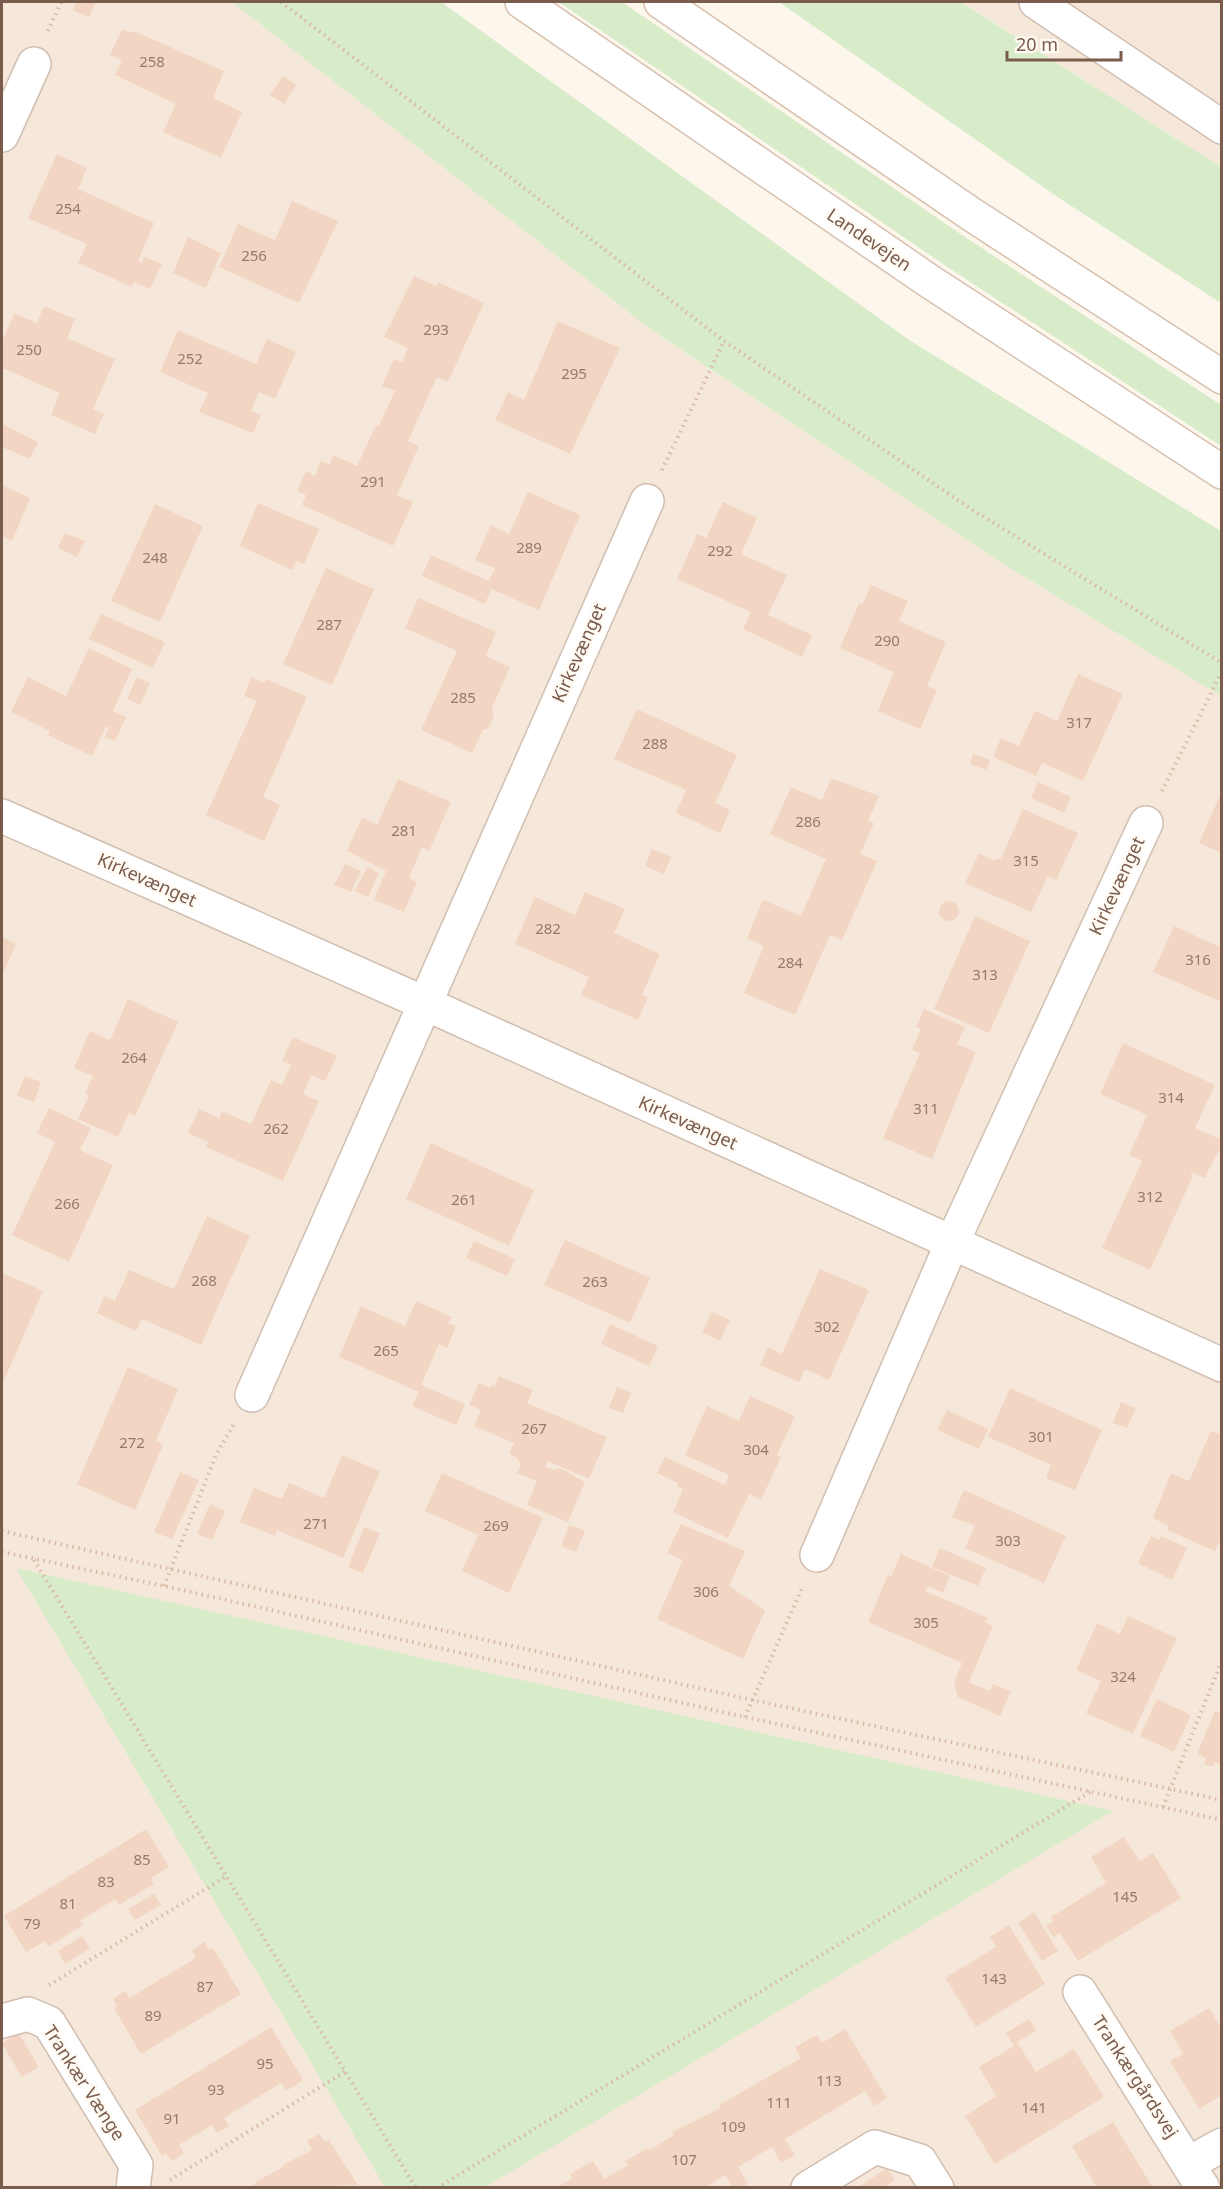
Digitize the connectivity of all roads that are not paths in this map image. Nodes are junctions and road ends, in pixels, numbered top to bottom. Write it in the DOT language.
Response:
graph roads {
  1 [pos="522,2"];
  2 [pos="661,2"];
  3 [pos="1036,2"];
  4 [pos="34,64"];
  5 [pos="1221,127"];
  6 [pos="2,135"];
  7 [pos="1221,377"];
  8 [pos="1221,472"];
  9 [pos="647,501"];
  10 [pos="2,816"];
  11 [pos="1146,823"];
  12 [pos="424,1003"];
  13 [pos="952,1243"];
  14 [pos="1221,1365"];
  15 [pos="252,1395"];
  16 [pos="817,1554"];
  17 [pos="1080,1992"];
  18 [pos="15,2017"];
  19 [pos="1221,2145"];
  20 [pos="1197,2175"];
  21 [pos="134,2185"];
  22 [pos="808,2187"];
  23 [pos="937,2187"];
  1 -- 8 [label="street, Landevejen"];
  2 -- 7 [label="street"];
  3 -- 5 [label="street"];
  4 -- 6 [label="street"];
  9 -- 12 [label="street, Kirkevænget"];
  10 -- 12 [label="street, Kirkevænget"];
  11 -- 13 [label="street, Kirkevænget"];
  12 -- 13 [label="street, Kirkevænget"];
  12 -- 15 [label="street, Kirkevænget"];
  13 -- 14 [label="street, Kirkevænget"];
  13 -- 16 [label="street, Kirkevænget"];
  17 -- 20 [label="street, Trankærgårdsvej"];
  18 -- 21 [label="street, Trankær Vænge"];
  19 -- 20 [label="street, Trankærgårdsvej"];
  22 -- 23 [label="street"];
}
